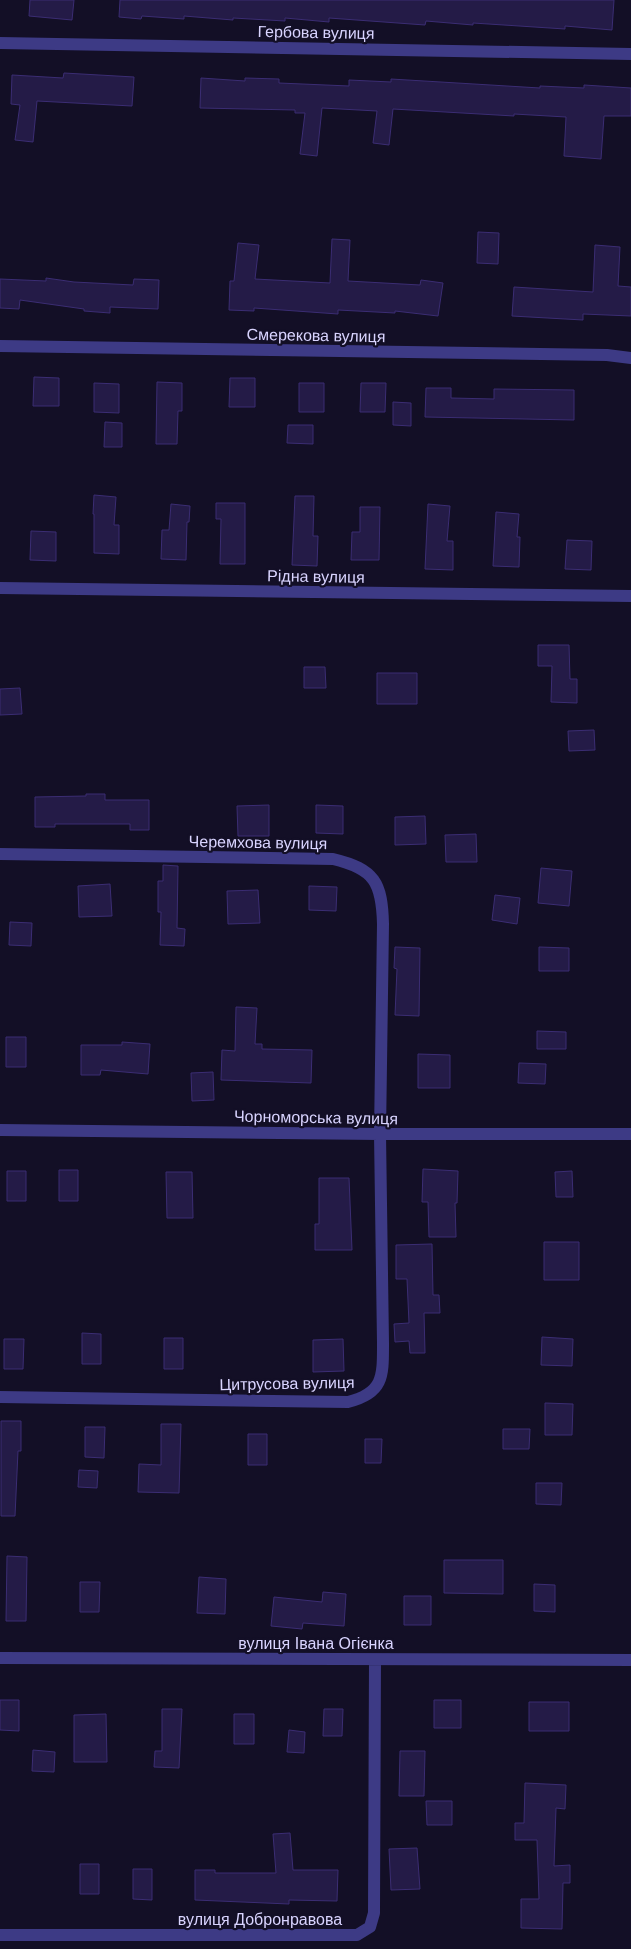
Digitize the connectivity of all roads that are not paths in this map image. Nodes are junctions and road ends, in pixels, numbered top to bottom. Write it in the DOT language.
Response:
graph roads {
  1 [pos="0,43"];
  2 [pos="631,54"];
  3 [pos="0,346"];
  4 [pos="631,358"];
  5 [pos="0,588"];
  6 [pos="631,596"];
  7 [pos="0,854"];
  8 [pos="0,1130"];
  9 [pos="380,1134"];
  10 [pos="631,1134"];
  11 [pos="0,1397"];
  12 [pos="0,1658"];
  13 [pos="375,1660"];
  14 [pos="631,1660"];
  15 [pos="0,1935"];
  1 -- 2 [label="street, Гербова вулиця"];
  3 -- 4 [label="street, Смерекова вулиця"];
  5 -- 6 [label="street, Рідна вулиця"];
  7 -- 9 [label="street, Черемхова вулиця"];
  8 -- 9 [label="street, Чорноморська вулиця"];
  9 -- 10 [label="street, Чорноморська вулиця"];
  9 -- 11 [label="street, Цитрусова вулиця"];
  12 -- 13 [label="street, вулиця Івана Огієнка"];
  13 -- 14 [label="street, вулиця Івана Огієнка"];
  13 -- 15 [label="street, вулиця Добронравова"];
}
